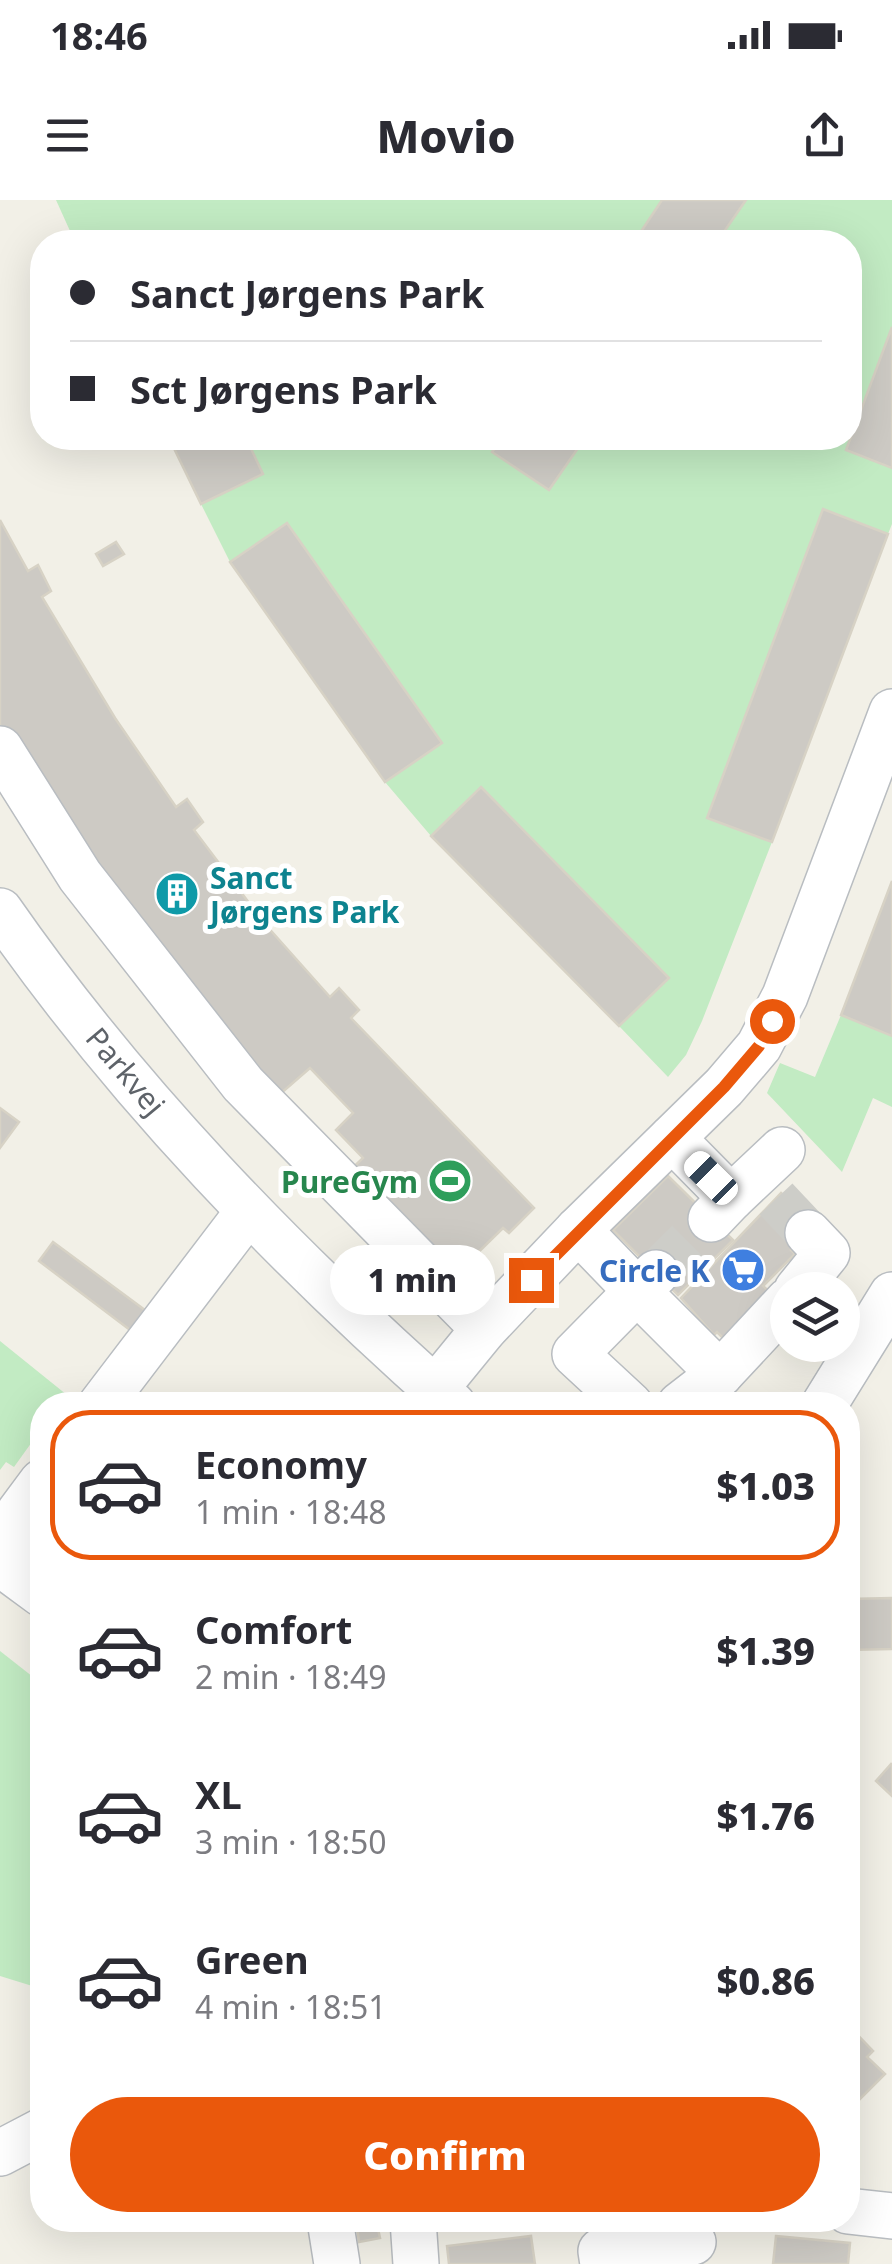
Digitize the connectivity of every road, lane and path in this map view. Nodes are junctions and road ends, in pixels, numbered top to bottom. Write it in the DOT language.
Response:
graph roads {
  1 [pos="892,712"];
  2 [pos="0,748"];
  3 [pos="3,925"];
  4 [pos="677,1133"];
  5 [pos="751,1188"];
  6 [pos="248,1212"];
  7 [pos="578,1230"];
  8 [pos="808,1233"];
  9 [pos="812,1272"];
  10 [pos="646,1282"];
  11 [pos="892,1295"];
  12 [pos="770,1321"];
  13 [pos="484,1330"];
  14 [pos="720,1374"];
  15 [pos="111,1392"];
  16 [pos="439,1392"];
  17 [pos="447,1392"];
  18 [pos="616,1392"];
  19 [pos="697,1392"];
  20 [pos="832,1392"];
  21 [pos="30,1498"];
  22 [pos="30,1585"];
  23 [pos="30,2137"];
  24 [pos="0,2153"];
  25 [pos="860,2212"];
  26 [pos="892,2216"];
  27 [pos="332,2232"];
  28 [pos="415,2232"];
  29 [pos="693,2242"];
  30 [pos="337,2264"];
  31 [pos="416,2264"];
  32 [pos="603,2264"];
  1 -- 4 [label="street"];
  2 -- 13 [label="street"];
  3 -- 6 [label="street, Parkvej"];
  4 -- 5 [label="street"];
  4 -- 7 [label="street"];
  6 -- 15 [label="street"];
  6 -- 16 [label="street, Parkvej"];
  7 -- 10 [label="street"];
  7 -- 13 [label="street"];
  8 -- 9 [label="street"];
  10 -- 14 [label="street"];
  10 -- 18 [label="street"];
  11 -- 20 [label="street"];
  12 -- 14 [label="street"];
  13 -- 17 [label="street"];
  14 -- 19 [label="street"];
  21 -- 22 [label="street"];
  23 -- 24 [label="street"];
  25 -- 26 [label="street"];
  27 -- 30 [label="street"];
  28 -- 31 [label="street"];
  29 -- 32 [label="street"];
}
